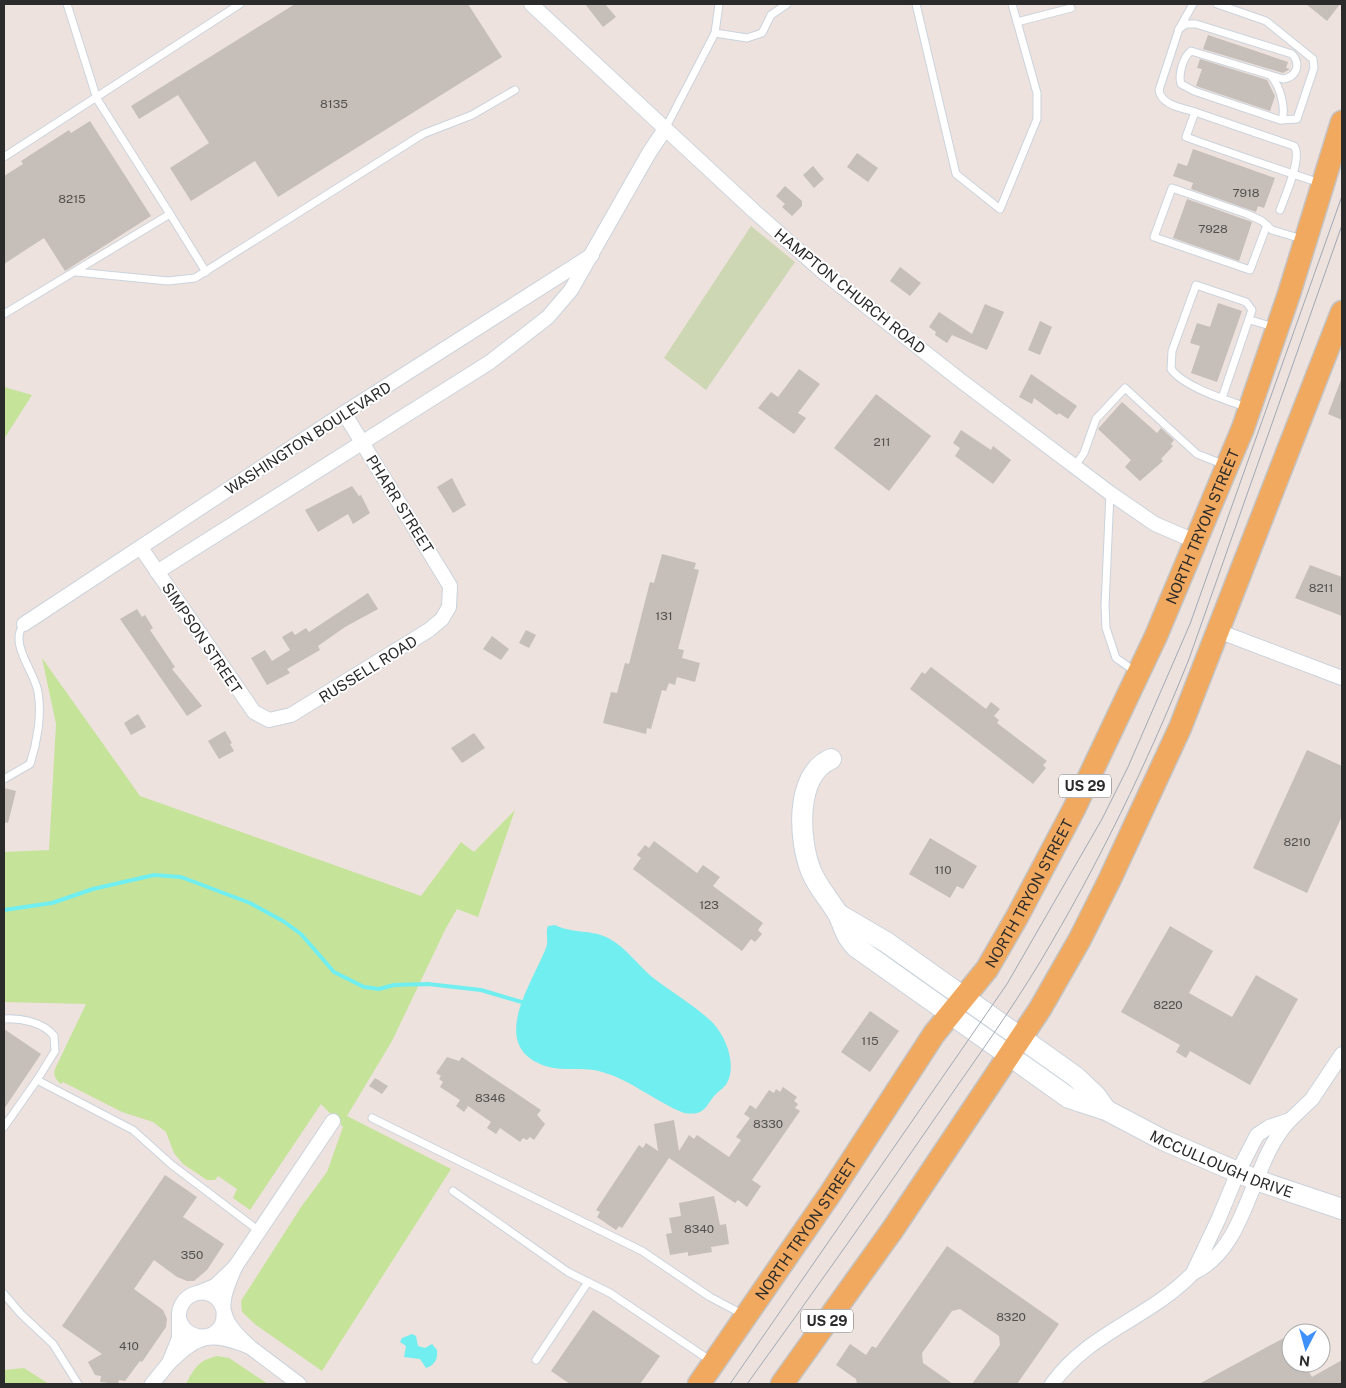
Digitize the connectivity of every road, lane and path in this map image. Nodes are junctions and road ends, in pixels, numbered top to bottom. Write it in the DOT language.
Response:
graph roads {
  1 [pos="67,4"];
  2 [pos="240,4"];
  3 [pos="531,4"];
  4 [pos="719,4"];
  5 [pos="787,4"];
  6 [pos="916,4"];
  7 [pos="1012,4"];
  8 [pos="1193,4"];
  9 [pos="1217,4"];
  10 [pos="1071,8"];
  11 [pos="1017,22"];
  12 [pos="1180,29"];
  13 [pos="715,33"];
  14 [pos="1296,43"];
  15 [pos="1287,52"];
  16 [pos="1271,76"];
  17 [pos="515,90"];
  18 [pos="96,96"];
  19 [pos="1195,112"];
  20 [pos="1282,120"];
  21 [pos="1342,122"];
  22 [pos="665,129"];
  23 [pos="4,157"];
  24 [pos="1293,174"];
  25 [pos="1323,184"];
  26 [pos="1280,210"];
  27 [pos="170,214"];
  28 [pos="1267,226"];
  29 [pos="1305,240"];
  30 [pos="592,254"];
  31 [pos="76,272"];
  32 [pos="206,272"];
  33 [pos="4,314"];
  34 [pos="1341,317"];
  35 [pos="1250,320"];
  36 [pos="1277,328"];
  37 [pos="1222,398"];
  38 [pos="1250,408"];
  39 [pos="344,413"];
  40 [pos="362,443"];
  41 [pos="1227,466"];
  42 [pos="1074,467"];
  43 [pos="1110,493"];
  44 [pos="1197,542"];
  45 [pos="141,548"];
  46 [pos="157,572"];
  47 [pos="450,598"];
  48 [pos="24,624"];
  49 [pos="1218,631"];
  50 [pos="1139,673"];
  51 [pos="1342,678"];
  52 [pos="269,720"];
  53 [pos="831,759"];
  54 [pos="4,779"];
  55 [pos="838,914"];
  56 [pos="965,996"];
  57 [pos="951,1014"];
  58 [pos="4,1019"];
  59 [pos="1015,1047"];
  60 [pos="1342,1054"];
  61 [pos="37,1080"];
  62 [pos="372,1118"];
  63 [pos="1290,1120"];
  64 [pos="333,1121"];
  65 [pos="4,1127"];
  66 [pos="1238,1172"];
  67 [pos="1256,1180"];
  68 [pos="452,1191"];
  69 [pos="1342,1209"];
  70 [pos="259,1231"];
  71 [pos="235,1267"];
  72 [pos="1193,1273"];
  73 [pos="588,1282"];
  74 [pos="198,1293"];
  75 [pos="4,1294"];
  76 [pos="224,1310"];
  77 [pos="746,1316"];
  78 [pos="180,1318"];
  79 [pos="206,1337"];
  80 [pos="250,1347"];
  81 [pos="536,1360"];
  82 [pos="169,1363"];
  83 [pos="714,1363"];
  84 [pos="78,1384"];
  85 [pos="152,1384"];
  86 [pos="300,1384"];
  87 [pos="699,1384"];
  88 [pos="782,1384"];
  89 [pos="1052,1384"];
  1 -- 18 [label="lane"];
  2 -- 18 [label="lane"];
  3 -- 22 [label="street, HAMPTON CHURCH ROAD"];
  4 -- 13 [label="lane"];
  5 -- 13 [label="lane"];
  6 -- 11 [label="lane"];
  7 -- 11 [label="lane"];
  8 -- 12 [label="lane"];
  9 -- 14 [label="lane"];
  10 -- 11 [label="lane"];
  12 -- 15 [label="lane"];
  12 -- 19 [label="lane"];
  13 -- 22 [label="lane"];
  14 -- 15 [label="lane"];
  14 -- 20 [label="lane"];
  15 -- 16 [label="lane"];
  16 -- 20 [label="lane"];
  16 -- 20 [label="lane"];
  17 -- 32 [label="lane"];
  18 -- 23 [label="lane"];
  18 -- 27 [label="lane"];
  19 -- 24 [label="lane"];
  19 -- 24 [label="lane"];
  21 -- 25 [label="main road, NORTH TRYON STREET / US 29"];
  22 -- 30 [label="street, WASHINGTON BOULEVARD"];
  22 -- 42 [label="street, HAMPTON CHURCH ROAD"];
  24 -- 25 [label="lane"];
  24 -- 26 [label="lane"];
  25 -- 29 [label="main road, NORTH TRYON STREET / US 29"];
  27 -- 31 [label="lane"];
  27 -- 32 [label="lane"];
  28 -- 28 [label="lane"];
  28 -- 29 [label="lane"];
  29 -- 36 [label="main road, NORTH TRYON STREET / US 29"];
  30 -- 39 [label="street, WASHINGTON BOULEVARD"];
  30 -- 40 [label="street, WASHINGTON BOULEVARD"];
  31 -- 32 [label="lane"];
  31 -- 33 [label="lane"];
  34 -- 49 [label="main road, US 29"];
  35 -- 36 [label="lane"];
  35 -- 37 [label="lane"];
  35 -- 37 [label="lane"];
  36 -- 38 [label="main road, NORTH TRYON STREET / US 29"];
  37 -- 38 [label="lane"];
  38 -- 41 [label="main road, NORTH TRYON STREET / US 29"];
  39 -- 40 [label="street, PHARR STREET"];
  39 -- 45 [label="street, WASHINGTON BOULEVARD"];
  40 -- 46 [label="street, WASHINGTON BOULEVARD"];
  40 -- 47 [label="street, PHARR STREET"];
  41 -- 42 [label="lane"];
  41 -- 44 [label="main road, NORTH TRYON STREET / US 29"];
  42 -- 43 [label="street, HAMPTON CHURCH ROAD"];
  43 -- 44 [label="street, HAMPTON CHURCH ROAD"];
  43 -- 50 [label="lane"];
  44 -- 50 [label="main road, NORTH TRYON STREET / US 29"];
  45 -- 46 [label="street, SIMPSON STREET"];
  45 -- 48 [label="street, WASHINGTON BOULEVARD"];
  46 -- 52 [label="street, SIMPSON STREET"];
  47 -- 52 [label="street, RUSSELL ROAD"];
  48 -- 54 [label="lane"];
  49 -- 51 [label="street"];
  49 -- 59 [label="main road, US 29"];
  50 -- 56 [label="main road, NORTH TRYON STREET / US 29"];
  53 -- 55 [label="street"];
  55 -- 56 [label="street, MCCULLOUGH DRIVE"];
  55 -- 57 [label="street, MCCULLOUGH DRIVE"];
  56 -- 57 [label="main road, NORTH TRYON STREET / US 29"];
  56 -- 59 [label="street, MCCULLOUGH DRIVE"];
  57 -- 59 [label="street, MCCULLOUGH DRIVE"];
  57 -- 77 [label="main road, NORTH TRYON STREET / US 29"];
  58 -- 61 [label="lane"];
  59 -- 66 [label="street, MCCULLOUGH DRIVE"];
  59 -- 88 [label="main road, US 29"];
  60 -- 63 [label="street"];
  61 -- 65 [label="lane"];
  61 -- 70 [label="lane"];
  62 -- 77 [label="lane"];
  63 -- 66 [label="street"];
  63 -- 67 [label="street"];
  64 -- 70 [label="street"];
  66 -- 67 [label="street, MCCULLOUGH DRIVE"];
  66 -- 72 [label="street"];
  67 -- 69 [label="street, MCCULLOUGH DRIVE"];
  67 -- 72 [label="street"];
  68 -- 73 [label="lane"];
  70 -- 71 [label="street"];
  71 -- 74 [label="street"];
  71 -- 76 [label="street"];
  72 -- 89 [label="street"];
  73 -- 81 [label="lane"];
  73 -- 83 [label="lane"];
  74 -- 76 [label="street"];
  74 -- 78 [label="street"];
  75 -- 84 [label="lane"];
  76 -- 79 [label="street"];
  76 -- 80 [label="street"];
  77 -- 83 [label="main road, NORTH TRYON STREET / US 29"];
  78 -- 79 [label="street"];
  78 -- 82 [label="street"];
  79 -- 80 [label="street"];
  79 -- 82 [label="street"];
  80 -- 86 [label="street"];
  82 -- 85 [label="street"];
  83 -- 87 [label="main road, NORTH TRYON STREET / US 29"];
}
